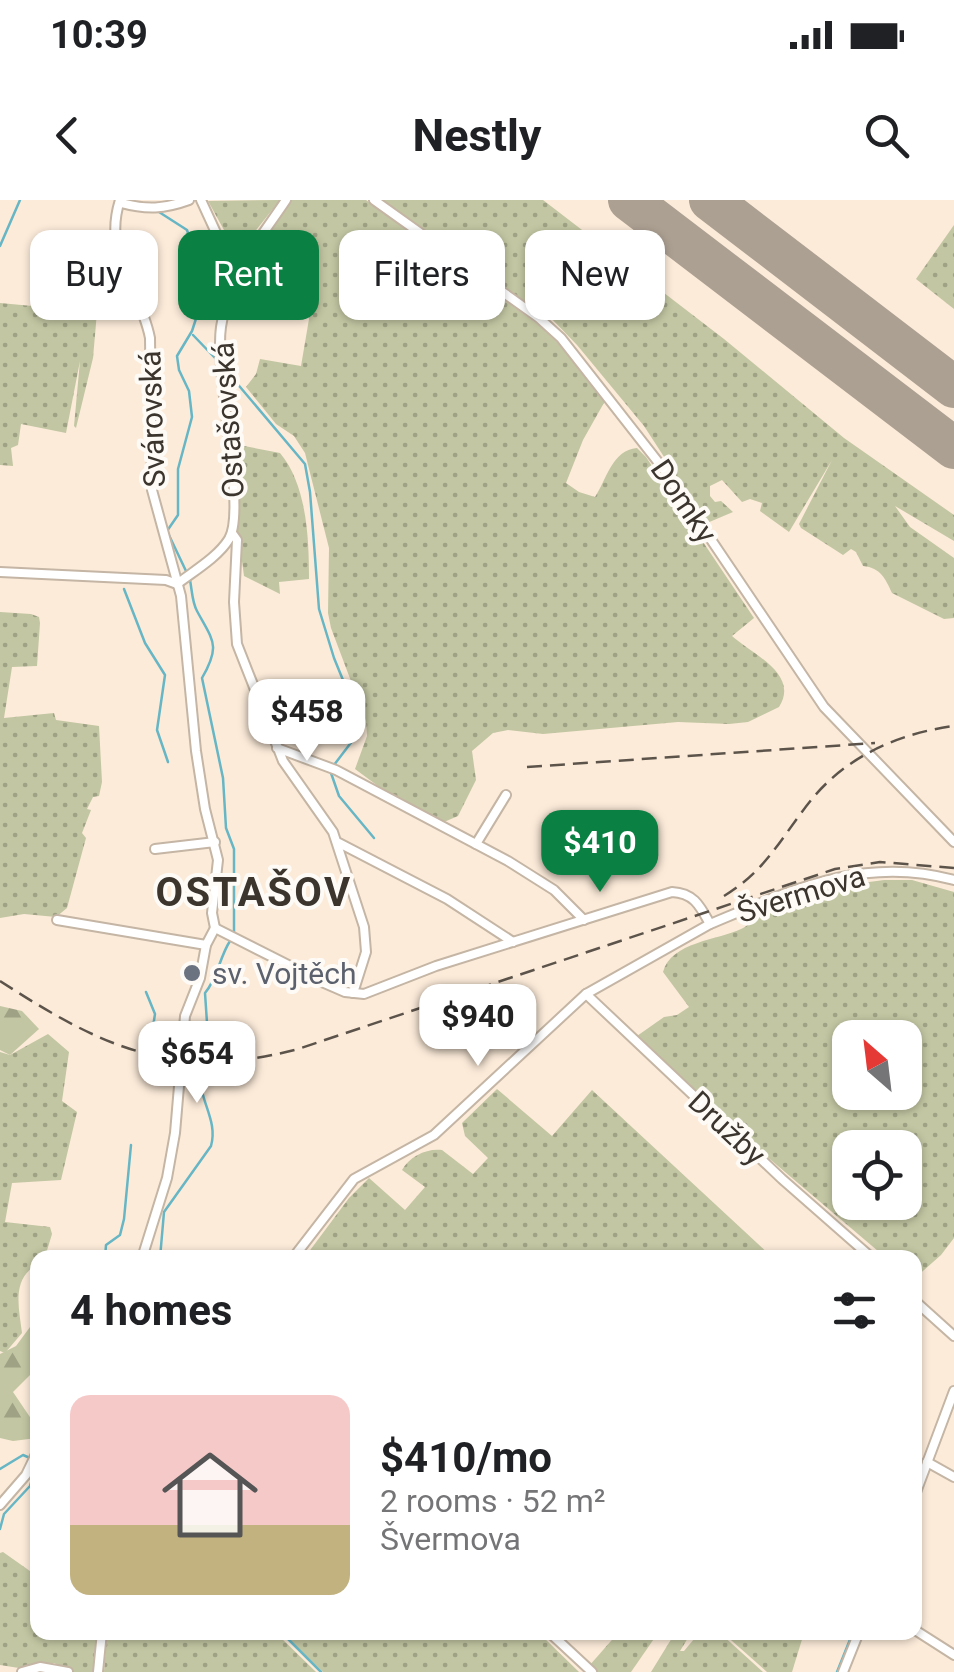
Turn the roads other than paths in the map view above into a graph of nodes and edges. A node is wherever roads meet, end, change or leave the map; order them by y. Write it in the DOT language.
graph roads {
  1 [pos="189,200"];
  2 [pos="201,200"];
  3 [pos="286,200"];
  4 [pos="374,200"];
  5 [pos="121,202"];
  6 [pos="214,230"];
  7 [pos="265,230"];
  8 [pos="222,320"];
  9 [pos="232,533"];
  10 [pos="0,572"];
  11 [pos="177,584"];
  12 [pos="277,748"];
  13 [pos="506,795"];
  14 [pos="215,842"];
  15 [pos="337,842"];
  16 [pos="954,842"];
  17 [pos="476,844"];
  18 [pos="154,849"];
  19 [pos="954,880"];
  20 [pos="58,920"];
  21 [pos="584,920"];
  22 [pos="710,924"];
  23 [pos="215,928"];
  24 [pos="512,942"];
  25 [pos="206,945"];
  26 [pos="353,993"];
  27 [pos="586,994"];
  28 [pos="144,1250"];
  29 [pos="299,1250"];
  30 [pos="863,1250"];
  31 [pos="922,1307"];
  32 [pos="954,1336"];
  33 [pos="954,1391"];
  34 [pos="926,1462"];
  35 [pos="30,1467"];
  36 [pos="922,1474"];
  37 [pos="954,1477"];
  38 [pos="0,1505"];
  39 [pos="922,1634"];
  40 [pos="101,1640"];
  41 [pos="558,1640"];
  42 [pos="856,1640"];
  43 [pos="954,1655"];
  44 [pos="22,1672"];
  45 [pos="68,1672"];
  46 [pos="98,1672"];
  47 [pos="592,1672"];
  48 [pos="843,1672"];
  1 -- 5 [label="street"];
  2 -- 6 [label="street"];
  3 -- 7 [label="street, Ostašovská"];
  4 -- 16 [label="street, Domky"];
  5 -- 11 [label="street, Svárovská"];
  8 -- 9 [label="street, Ostašovská"];
  9 -- 11 [label="street, Ostašovská"];
  9 -- 12 [label="street"];
  10 -- 11 [label="street"];
  11 -- 14 [label="street"];
  12 -- 15 [label="street"];
  12 -- 17 [label="street"];
  13 -- 17 [label="street"];
  14 -- 18 [label="street"];
  14 -- 23 [label="street"];
  15 -- 24 [label="street"];
  15 -- 26 [label="street"];
  17 -- 21 [label="street"];
  19 -- 22 [label="street, Švermova"];
  20 -- 25 [label="street"];
  21 -- 22 [label="street, Švermova"];
  21 -- 24 [label="street, Švermova"];
  22 -- 27 [label="street"];
  23 -- 25 [label="street"];
  23 -- 26 [label="street"];
  24 -- 26 [label="street, Švermova"];
  25 -- 28 [label="street"];
  27 -- 29 [label="street"];
  27 -- 30 [label="street, Družby"];
  31 -- 32 [label="street"];
  33 -- 34 [label="street"];
  34 -- 36 [label="street"];
  34 -- 37 [label="street"];
  35 -- 38 [label="street"];
  39 -- 43 [label="street"];
  40 -- 46 [label="street"];
  41 -- 47 [label="street"];
  42 -- 48 [label="street"];
  44 -- 45 [label="street"];
}
